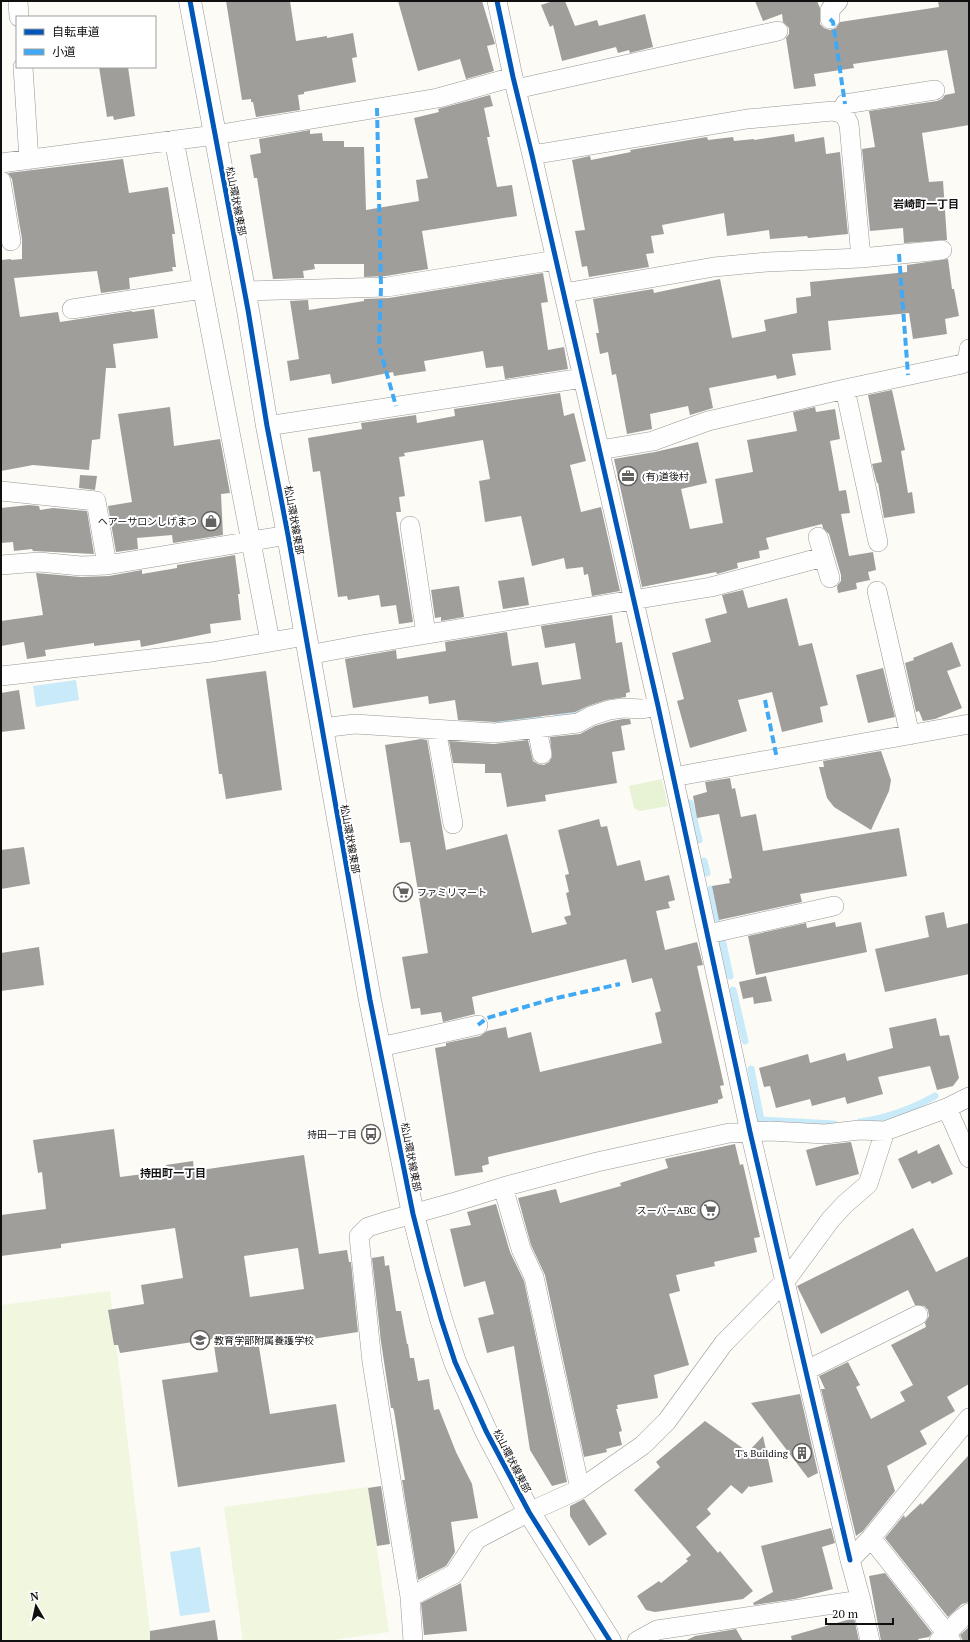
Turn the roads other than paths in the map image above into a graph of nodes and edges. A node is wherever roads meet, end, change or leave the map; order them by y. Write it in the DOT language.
graph roads {
  1 [pos="18,1"];
  2 [pos="190,1"];
  3 [pos="497,1"];
  4 [pos="838,1"];
  5 [pos="19,16"];
  6 [pos="830,19"];
  7 [pos="778,31"];
  8 [pos="22,68"];
  9 [pos="514,83"];
  10 [pos="935,90"];
  11 [pos="844,114"];
  12 [pos="215,135"];
  13 [pos="174,140"];
  14 [pos="532,155"];
  15 [pos="29,160"];
  16 [pos="1,164"];
  17 [pos="1,181"];
  18 [pos="11,241"];
  19 [pos="942,250"];
  20 [pos="861,258"];
  21 [pos="556,260"];
  22 [pos="202,289"];
  23 [pos="244,291"];
  24 [pos="564,293"];
  25 [pos="72,309"];
  26 [pos="969,349"];
  27 [pos="583,378"];
  28 [pos="845,389"];
  29 [pos="267,426"];
  30 [pos="600,450"];
  31 [pos="1,491"];
  32 [pos="410,526"];
  33 [pos="288,535"];
  34 [pos="818,537"];
  35 [pos="250,542"];
  36 [pos="878,542"];
  37 [pos="823,558"];
  38 [pos="1,565"];
  39 [pos="107,565"];
  40 [pos="830,578"];
  41 [pos="877,591"];
  42 [pos="634,600"];
  43 [pos="426,634"];
  44 [pos="270,641"];
  45 [pos="306,645"];
  46 [pos="1,676"];
  47 [pos="658,706"];
  48 [pos="969,724"];
  49 [pos="321,728"];
  50 [pos="537,728"];
  51 [pos="436,729"];
  52 [pos="910,735"];
  53 [pos="542,754"];
  54 [pos="673,777"];
  55 [pos="453,824"];
  56 [pos="834,906"];
  57 [pos="708,934"];
  58 [pos="478,1025"];
  59 [pos="380,1047"];
  60 [pos="969,1097"];
  61 [pos="947,1108"];
  62 [pos="885,1130"];
  63 [pos="750,1132"];
  64 [pos="969,1158"];
  65 [pos="503,1187"];
  66 [pos="413,1214"];
  67 [pos="786,1280"];
  68 [pos="918,1315"];
  69 [pos="807,1370"];
  70 [pos="969,1418"];
  71 [pos="580,1489"];
  72 [pos="529,1512"];
  73 [pos="871,1538"];
  74 [pos="850,1560"];
  75 [pos="410,1597"];
  76 [pos="861,1600"];
  77 [pos="969,1613"];
  78 [pos="946,1638"];
  79 [pos="413,1641"];
  80 [pos="610,1641"];
  81 [pos="636,1641"];
  82 [pos="870,1641"];
  1 -- 5 [label="street"];
  2 -- 12 [label="street, 松山環状線東部"];
  3 -- 9 [label="street"];
  4 -- 6 [label="street"];
  7 -- 9 [label="street"];
  8 -- 15 [label="street"];
  9 -- 12 [label="street"];
  9 -- 14 [label="street"];
  10 -- 11 [label="street"];
  11 -- 14 [label="street"];
  11 -- 20 [label="street"];
  12 -- 13 [label="street"];
  12 -- 23 [label="street, 松山環状線東部"];
  13 -- 15 [label="street"];
  13 -- 22 [label="street"];
  14 -- 21 [label="street"];
  15 -- 16 [label="street"];
  17 -- 18 [label="street"];
  19 -- 20 [label="street"];
  20 -- 24 [label="street"];
  21 -- 23 [label="street"];
  21 -- 24 [label="street"];
  22 -- 25 [label="street"];
  22 -- 35 [label="street"];
  23 -- 29 [label="street, 松山環状線東部"];
  24 -- 27 [label="street"];
  26 -- 28 [label="street"];
  27 -- 29 [label="street"];
  27 -- 30 [label="street"];
  28 -- 30 [label="street"];
  28 -- 36 [label="street"];
  29 -- 33 [label="street, 松山環状線東部"];
  30 -- 42 [label="street"];
  31 -- 39 [label="street"];
  32 -- 43 [label="street"];
  33 -- 35 [label="street"];
  33 -- 45 [label="street, 松山環状線東部"];
  34 -- 37 [label="street"];
  35 -- 39 [label="street"];
  35 -- 44 [label="street"];
  37 -- 40 [label="street"];
  37 -- 42 [label="street"];
  38 -- 39 [label="street"];
  41 -- 52 [label="street"];
  42 -- 43 [label="street"];
  42 -- 47 [label="street"];
  43 -- 45 [label="street"];
  44 -- 45 [label="street"];
  44 -- 46 [label="street"];
  45 -- 49 [label="street, 松山環状線東部"];
  47 -- 50 [label="street"];
  47 -- 54 [label="street"];
  48 -- 52 [label="street"];
  49 -- 51 [label="street"];
  49 -- 59 [label="street, 松山環状線東部"];
  50 -- 51 [label="street"];
  50 -- 53 [label="street"];
  51 -- 55 [label="street"];
  52 -- 54 [label="street"];
  54 -- 57 [label="street"];
  56 -- 57 [label="street"];
  57 -- 63 [label="street"];
  58 -- 59 [label="street"];
  59 -- 66 [label="street, 松山環状線東部"];
  60 -- 61 [label="street"];
  61 -- 62 [label="street"];
  61 -- 64 [label="street"];
  62 -- 63 [label="street"];
  62 -- 67 [label="street"];
  63 -- 65 [label="street"];
  63 -- 67 [label="street"];
  65 -- 66 [label="street"];
  65 -- 71 [label="street"];
  66 -- 72 [label="street, 松山環状線東部"];
  66 -- 75 [label="street"];
  67 -- 69 [label="street"];
  67 -- 71 [label="street"];
  68 -- 69 [label="street"];
  69 -- 74 [label="street"];
  70 -- 73 [label="street"];
  71 -- 72 [label="street"];
  72 -- 75 [label="street"];
  72 -- 80 [label="street, 松山環状線東部"];
  73 -- 74 [label="street"];
  73 -- 78 [label="street"];
  74 -- 76 [label="street"];
  75 -- 79 [label="street"];
  76 -- 81 [label="street"];
  76 -- 82 [label="street"];
  77 -- 78 [label="street"];
}
